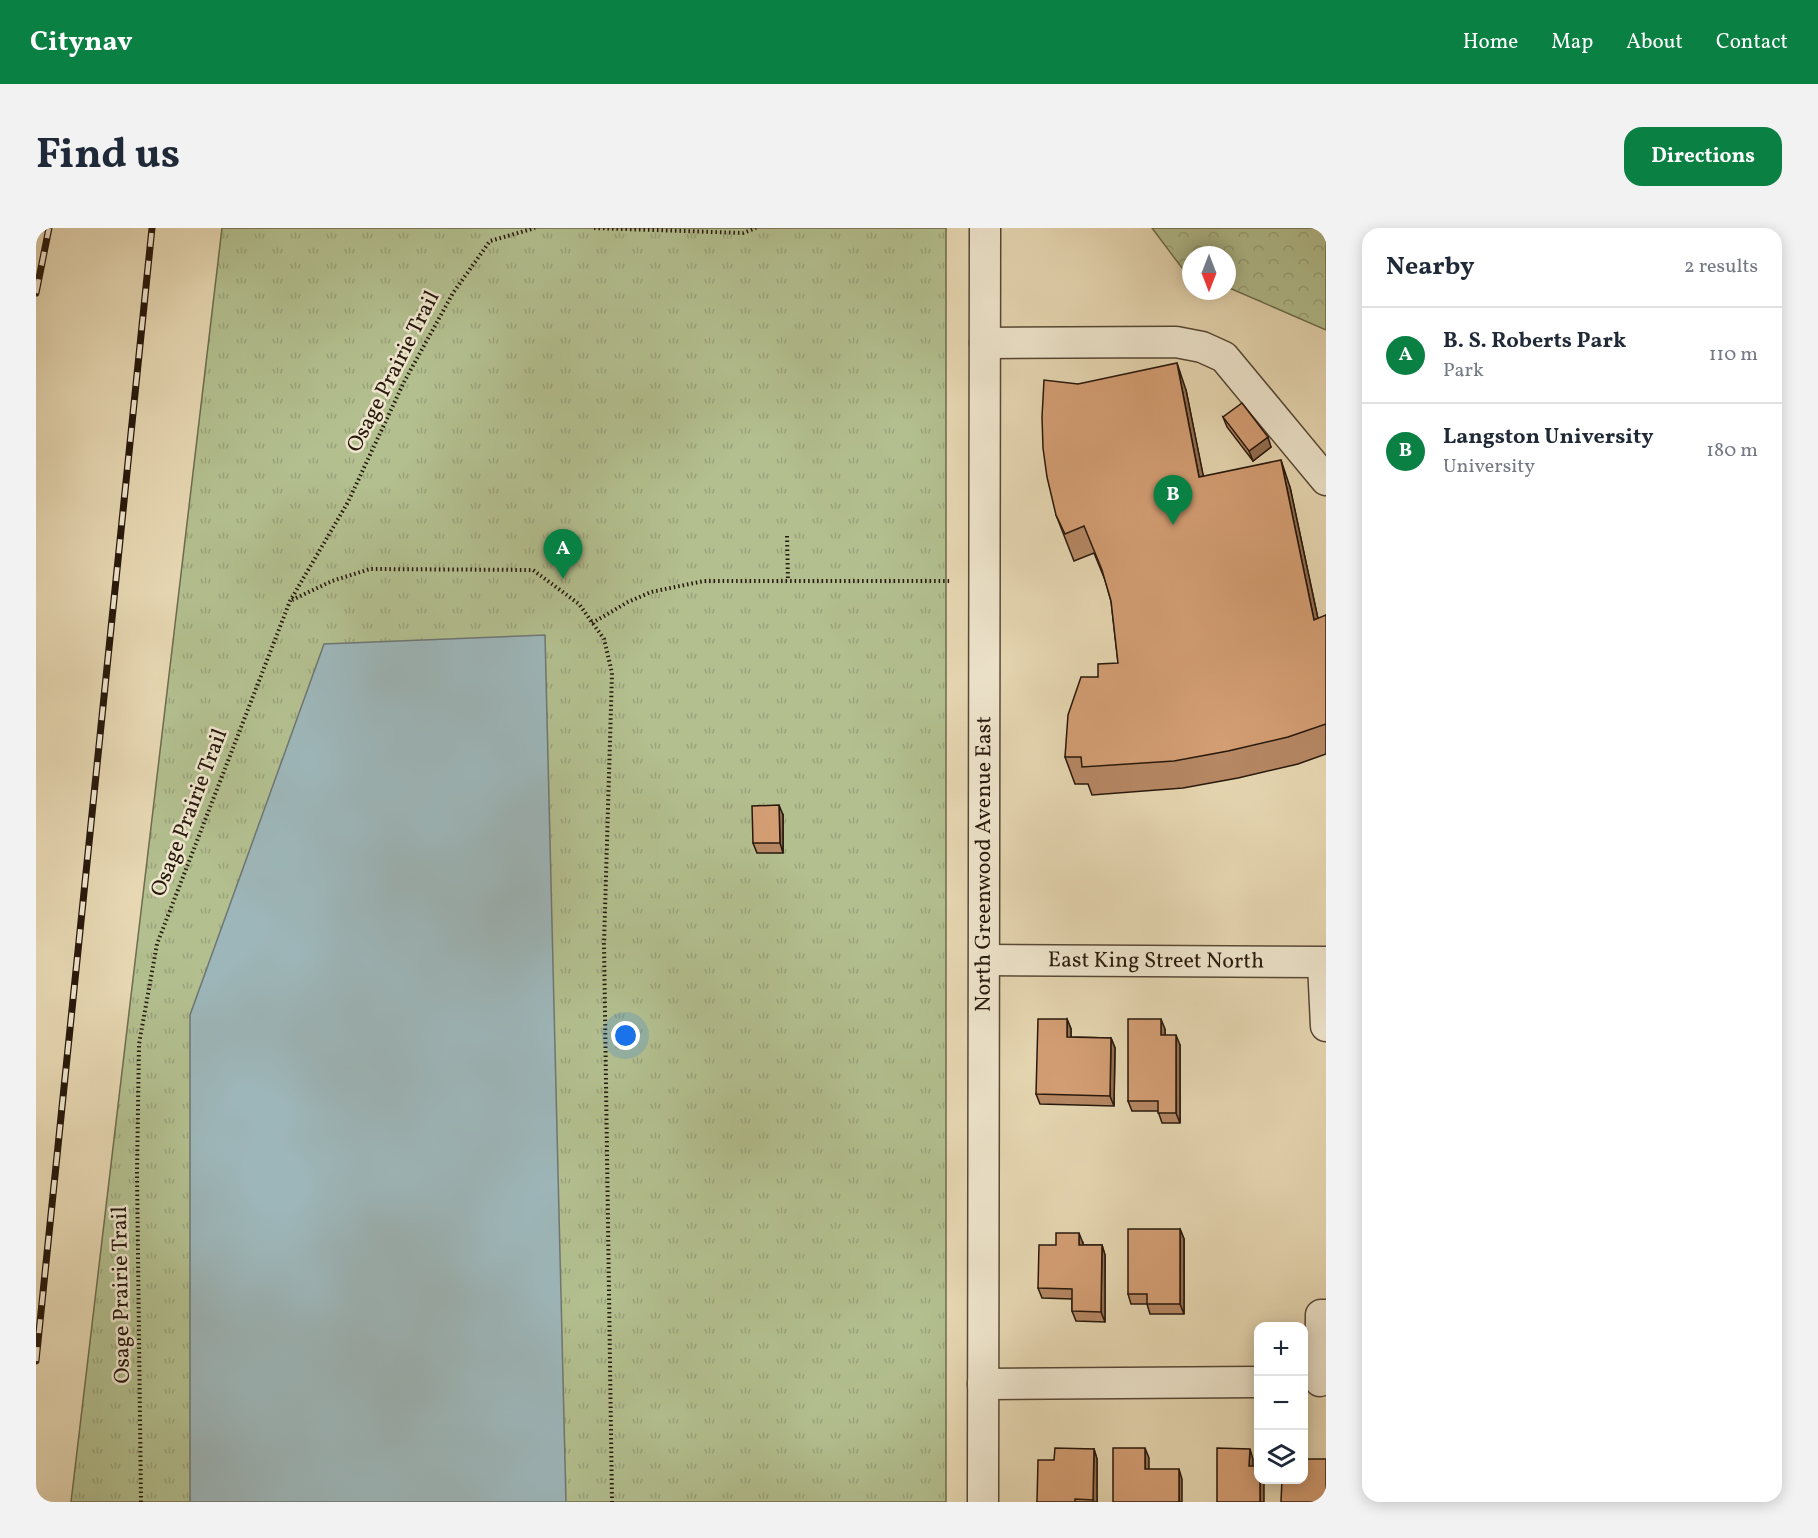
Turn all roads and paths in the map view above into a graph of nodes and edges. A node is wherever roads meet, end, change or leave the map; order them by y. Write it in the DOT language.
graph roads {
  1 [pos="535,228"];
  2 [pos="594,228"];
  3 [pos="756,228"];
  4 [pos="985,228"];
  5 [pos="985,343"];
  6 [pos="1326,480"];
  7 [pos="787,536"];
  8 [pos="788,581"];
  9 [pos="952,581"];
  10 [pos="290,601"];
  11 [pos="592,623"];
  12 [pos="984,960"];
  13 [pos="1325,962"];
  14 [pos="1326,1026"];
  15 [pos="1326,1315"];
  16 [pos="1317,1381"];
  17 [pos="1254,1382"];
  18 [pos="983,1384"];
  19 [pos="141,1502"];
  20 [pos="612,1502"];
  21 [pos="983,1502"];
  1 -- 10 [label="path, Osage Prairie Trail"];
  2 -- 3 [label="path"];
  4 -- 5 [label="street, North Greenwood Avenue East"];
  5 -- 6 [label="street"];
  5 -- 12 [label="street, North Greenwood Avenue East"];
  7 -- 8 [label="path"];
  8 -- 9 [label="path"];
  8 -- 11 [label="path"];
  10 -- 11 [label="path"];
  10 -- 19 [label="path, Osage Prairie Trail"];
  11 -- 20 [label="path"];
  12 -- 13 [label="street, East King Street North"];
  12 -- 18 [label="street, North Greenwood Avenue East"];
  13 -- 14 [label="street"];
  15 -- 16 [label="street"];
  17 -- 18 [label="street"];
  18 -- 21 [label="street, North Greenwood Avenue East"];
}
